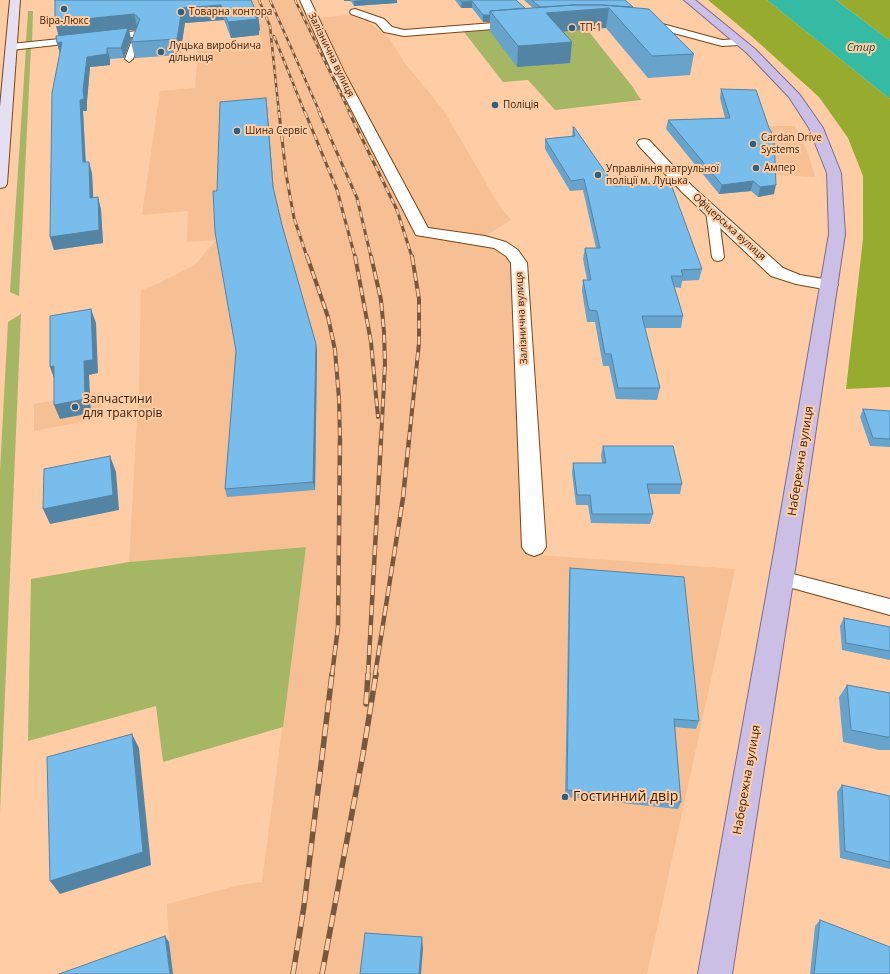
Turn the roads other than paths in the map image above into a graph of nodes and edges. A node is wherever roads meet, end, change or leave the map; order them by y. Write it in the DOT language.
graph roads {
  1 [pos="15,0"];
  2 [pos="304,0"];
  3 [pos="689,0"];
  4 [pos="355,12"];
  5 [pos="533,23"];
  6 [pos="633,23"];
  7 [pos="739,42"];
  8 [pos="11,47"];
  9 [pos="128,59"];
  10 [pos="644,143"];
  11 [pos="0,184"];
  12 [pos="712,211"];
  13 [pos="718,257"];
  14 [pos="829,285"];
  15 [pos="534,547"];
  16 [pos="781,578"];
  17 [pos="890,607"];
  18 [pos="715,974"];
  1 -- 8 [label="street"];
  2 -- 15 [label="street, Залізнична вулиця"];
  3 -- 7 [label="main road, Набережна вулиця"];
  4 -- 5 [label="street"];
  6 -- 7 [label="street"];
  7 -- 14 [label="main road, Набережна вулиця"];
  8 -- 9 [label="lane"];
  8 -- 11 [label="street"];
  10 -- 12 [label="street, Офіцерська вулиця"];
  12 -- 13 [label="lane"];
  12 -- 14 [label="street, Офіцерська вулиця"];
  14 -- 16 [label="main road, Набережна вулиця"];
  16 -- 17 [label="lane"];
  16 -- 18 [label="main road, Набережна вулиця"];
}
